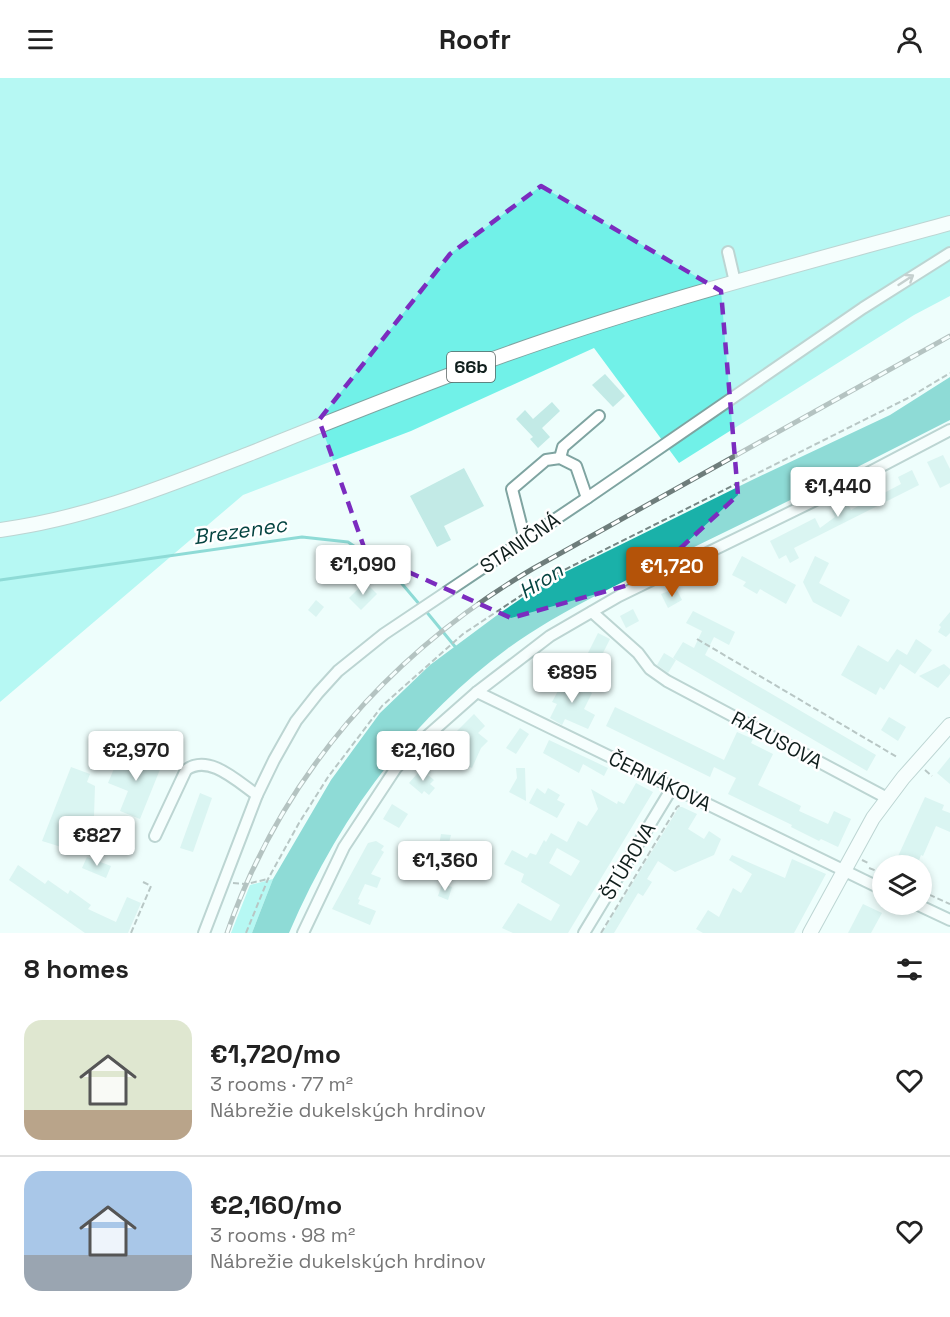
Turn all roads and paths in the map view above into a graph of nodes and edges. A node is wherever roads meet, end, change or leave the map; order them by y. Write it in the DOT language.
graph roads {
  1 [pos="950,223"];
  2 [pos="728,252"];
  3 [pos="950,253"];
  4 [pos="735,282"];
  5 [pos="950,373"];
  6 [pos="598,416"];
  7 [pos="950,430"];
  8 [pos="560,458"];
  9 [pos="587,498"];
  10 [pos="0,530"];
  11 [pos="525,540"];
  12 [pos="592,612"];
  13 [pos="697,639"];
  14 [pos="477,692"];
  15 [pos="950,725"];
  16 [pos="897,757"];
  17 [pos="672,788"];
  18 [pos="258,795"];
  19 [pos="887,798"];
  20 [pos="681,805"];
  21 [pos="155,836"];
  22 [pos="866,861"];
  23 [pos="872,867"];
  24 [pos="844,870"];
  25 [pos="268,879"];
  26 [pos="143,882"];
  27 [pos="224,882"];
  28 [pos="872,884"];
  29 [pos="932,896"];
  30 [pos="950,904"];
  31 [pos="932,912"];
  32 [pos="950,920"];
  33 [pos="130,933"];
  34 [pos="204,933"];
  35 [pos="246,933"];
  36 [pos="303,933"];
  37 [pos="584,933"];
  38 [pos="600,933"];
  39 [pos="810,933"];
  1 -- 4 [label="main road, 66b"];
  2 -- 4 [label="street"];
  9 -- 3 [label="street, STANIČNÁ, one-way"];
  4 -- 10 [label="main road, 66b"];
  5 -- 25 [label="path"];
  6 -- 8 [label="street"];
  7 -- 12 [label="street"];
  8 -- 9 [label="street"];
  8 -- 11 [label="street"];
  9 -- 11 [label="street, STANIČNÁ"];
  11 -- 18 [label="street, STANIČNÁ"];
  12 -- 14 [label="street"];
  12 -- 19 [label="street, RÁZUSOVA"];
  13 -- 16 [label="path"];
  14 -- 17 [label="street, ČERNÁKOVA"];
  14 -- 36 [label="street"];
  15 -- 19 [label="main road"];
  17 -- 24 [label="street, ČERNÁKOVA"];
  17 -- 37 [label="street, ŠTÚROVA"];
  18 -- 21 [label="street"];
  18 -- 27 [label="street, STANIČNÁ"];
  19 -- 24 [label="main road"];
  20 -- 38 [label="path"];
  22 -- 23 [label="path"];
  24 -- 28 [label="street, ČERNÁKOVA"];
  24 -- 39 [label="main road"];
  25 -- 27 [label="path"];
  25 -- 35 [label="path"];
  26 -- 33 [label="path"];
  27 -- 34 [label="street, STANIČNÁ"];
  29 -- 30 [label="path"];
  31 -- 32 [label="street"];
}
